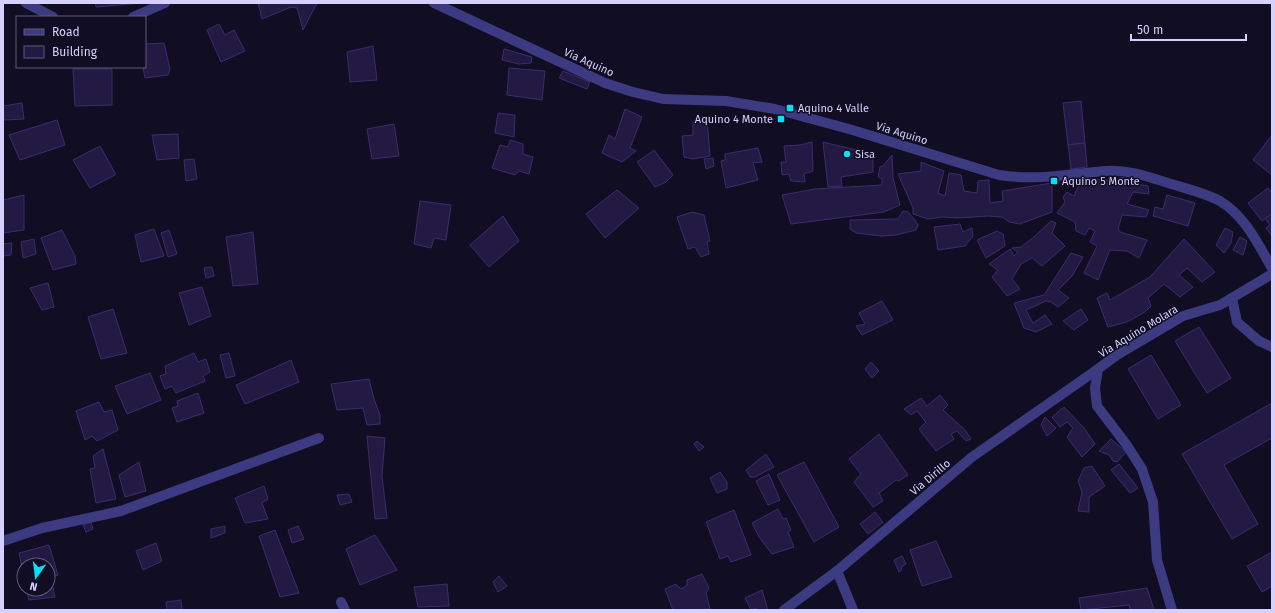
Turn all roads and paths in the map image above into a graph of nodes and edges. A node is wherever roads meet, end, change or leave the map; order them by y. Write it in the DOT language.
graph roads {
  1 [pos="26,3"];
  2 [pos="164,3"];
  3 [pos="434,3"];
  4 [pos="51,16"];
  5 [pos="135,16"];
  6 [pos="1272,268"];
  7 [pos="1272,274"];
  8 [pos="1232,298"];
  9 [pos="1272,347"];
  10 [pos="1098,369"];
  11 [pos="319,438"];
  12 [pos="3,541"];
  13 [pos="837,571"];
  14 [pos="784,610"];
  15 [pos="853,610"];
  16 [pos="1172,610"];
  1 -- 4 [label="street"];
  2 -- 5 [label="street"];
  3 -- 6 [label="street, Via Aquino"];
  7 -- 8 [label="street, Via Aquino Molara"];
  8 -- 9 [label="street"];
  8 -- 10 [label="street, Via Aquino Molara"];
  10 -- 13 [label="street, Via Dirillo"];
  10 -- 16 [label="street, Via Aquino Molara"];
  11 -- 12 [label="street"];
  13 -- 14 [label="street, Via Dirillo"];
  13 -- 15 [label="street"];
}
